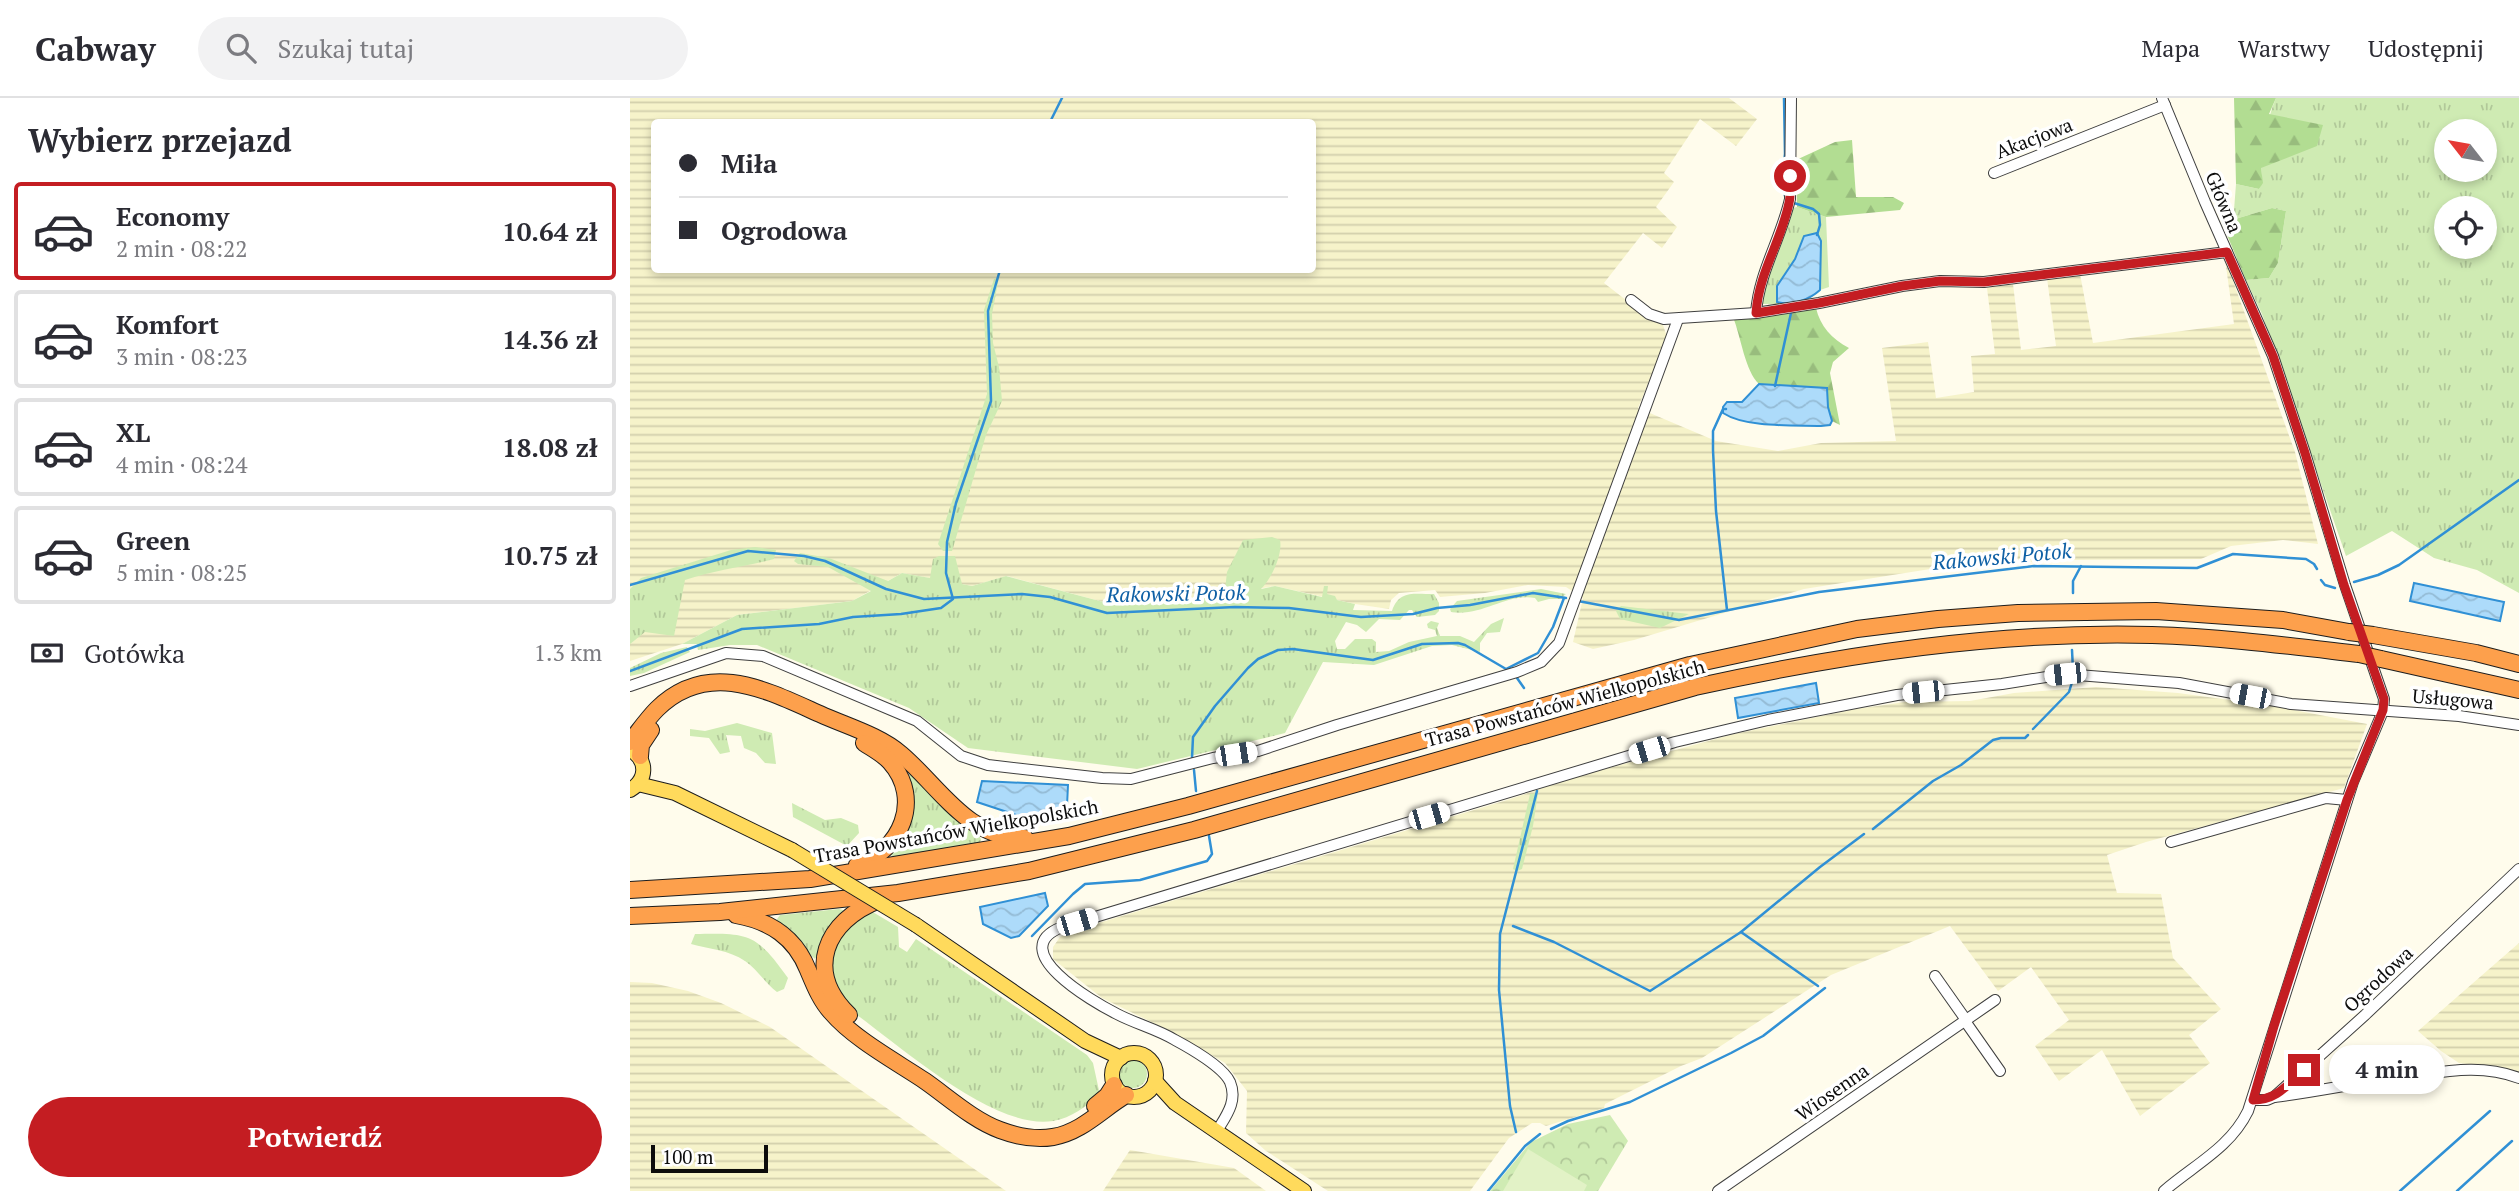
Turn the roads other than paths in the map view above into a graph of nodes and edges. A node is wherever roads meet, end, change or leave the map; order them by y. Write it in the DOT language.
graph roads {
  1 [pos="1791,98"];
  2 [pos="2164,102"];
  3 [pos="1994,173"];
  4 [pos="2227,252"];
  5 [pos="1631,300"];
  6 [pos="1756,313"];
  7 [pos="1678,319"];
  8 [pos="2519,664"];
  9 [pos="630,686"];
  10 [pos="2519,690"];
  11 [pos="2383,710"];
  12 [pos="2519,725"];
  13 [pos="630,742"];
  14 [pos="638,758"];
  15 [pos="634,787"];
  16 [pos="675,793"];
  17 [pos="2347,800"];
  18 [pos="1069,836"];
  19 [pos="2171,842"];
  20 [pos="2519,869"];
  21 [pos="810,879"];
  22 [pos="630,890"];
  23 [pos="898,893"];
  24 [pos="720,912"];
  25 [pos="630,916"];
  26 [pos="1935,976"];
  27 [pos="1995,1000"];
  28 [pos="1966,1020"];
  29 [pos="2000,1071"];
  30 [pos="1118,1077"];
  31 [pos="2519,1078"];
  32 [pos="1151,1087"];
  33 [pos="2274,1097"];
  34 [pos="2253,1100"];
  35 [pos="1217,1131"];
  36 [pos="1304,1191"];
  37 [pos="1718,1191"];
  38 [pos="2164,1191"];
  1 -- 6 [label="street"];
  2 -- 3 [label="street, Akacjowa"];
  2 -- 4 [label="street, Główna"];
  4 -- 6 [label="street"];
  4 -- 11 [label="street, Główna"];
  5 -- 7 [label="street"];
  6 -- 7 [label="street"];
  7 -- 9 [label="street"];
  8 -- 18 [label="highway, Trasa Powstańców Wielkopolskich, bridge"];
  10 -- 23 [label="highway, Trasa Powstańców Wielkopolskich, bridge"];
  11 -- 12 [label="street, Usługowa"];
  11 -- 17 [label="street"];
  11 -- 35 [label="street, Usługowa"];
  13 -- 18 [label="highway"];
  14 -- 15 [label="main road"];
  14 -- 16 [label="main road"];
  14 -- 21 [label="highway"];
  15 -- 16 [label="main road"];
  16 -- 30 [label="main road, bridge"];
  17 -- 19 [label="street"];
  17 -- 34 [label="street"];
  18 -- 21 [label="highway, Trasa Powstańców Wielkopolskich"];
  20 -- 33 [label="street, Ogrodowa"];
  21 -- 22 [label="highway, Trasa Powstańców Wielkopolskich"];
  23 -- 24 [label="highway, Trasa Powstańców Wielkopolskich"];
  23 -- 30 [label="highway"];
  24 -- 25 [label="highway, Trasa Powstańców Wielkopolskich"];
  24 -- 30 [label="highway"];
  26 -- 28 [label="street"];
  27 -- 28 [label="street, Wiosenna"];
  28 -- 29 [label="street"];
  28 -- 37 [label="street, Wiosenna"];
  30 -- 32 [label="main road"];
  30 -- 32 [label="main road"];
  31 -- 33 [label="street"];
  32 -- 35 [label="main road"];
  33 -- 34 [label="street"];
  34 -- 38 [label="street"];
  35 -- 36 [label="main road"];
}
